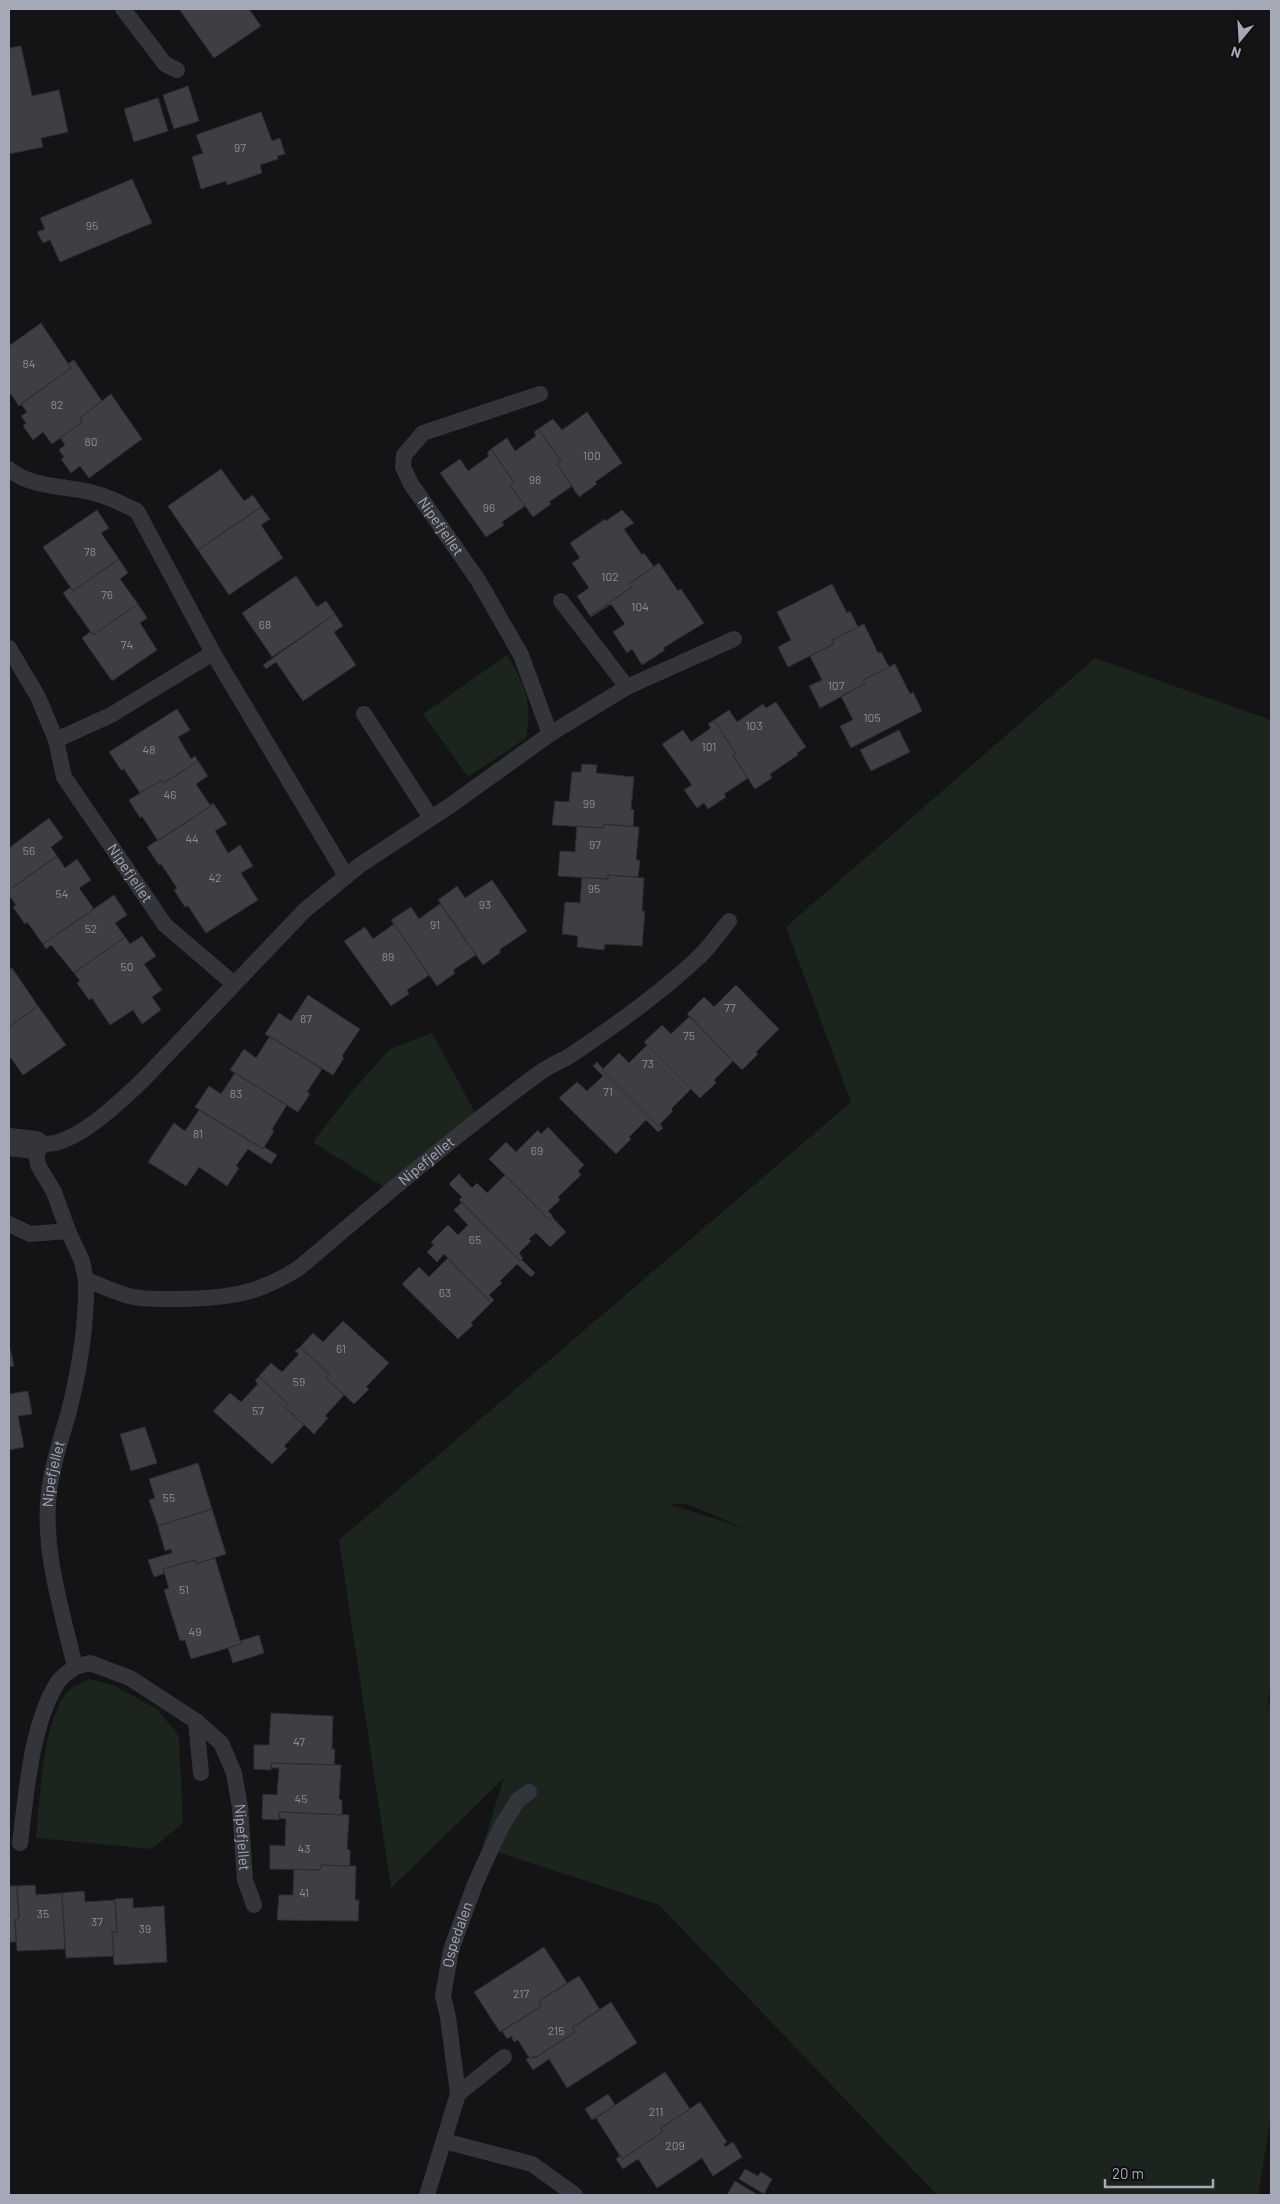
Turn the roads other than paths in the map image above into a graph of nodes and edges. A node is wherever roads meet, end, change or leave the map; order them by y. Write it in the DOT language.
graph roads {
  1 [pos="123,9"];
  2 [pos="177,70"];
  3 [pos="540,394"];
  4 [pos="9,468"];
  5 [pos="561,601"];
  6 [pos="734,639"];
  7 [pos="9,648"];
  8 [pos="213,653"];
  9 [pos="628,687"];
  10 [pos="364,714"];
  11 [pos="550,734"];
  12 [pos="56,740"];
  13 [pos="431,818"];
  14 [pos="346,876"];
  15 [pos="730,921"];
  16 [pos="234,984"];
  17 [pos="22,1144"];
  18 [pos="9,1224"];
  19 [pos="68,1231"];
  20 [pos="86,1280"];
  21 [pos="75,1667"];
  22 [pos="196,1721"];
  23 [pos="202,1773"];
  24 [pos="529,1792"];
  25 [pos="20,1843"];
  26 [pos="254,1905"];
  27 [pos="504,2057"];
  28 [pos="458,2094"];
  29 [pos="444,2141"];
  30 [pos="427,2195"];
  31 [pos="575,2195"];
  1 -- 2 [label="lane"];
  3 -- 11 [label="lane, Nipefjellet"];
  4 -- 8 [label="lane"];
  5 -- 9 [label="lane"];
  6 -- 9 [label="lane, Nipefjellet"];
  7 -- 12 [label="lane, Nipefjellet"];
  8 -- 12 [label="lane"];
  8 -- 14 [label="lane"];
  9 -- 11 [label="lane, Nipefjellet"];
  10 -- 13 [label="lane"];
  11 -- 13 [label="lane, Nipefjellet"];
  12 -- 16 [label="lane, Nipefjellet"];
  13 -- 14 [label="lane, Nipefjellet"];
  14 -- 16 [label="lane, Nipefjellet"];
  15 -- 20 [label="lane, Nipefjellet"];
  16 -- 17 [label="lane, Nipefjellet"];
  17 -- 19 [label="lane, Nipefjellet"];
  18 -- 19 [label="lane"];
  19 -- 20 [label="lane, Nipefjellet"];
  20 -- 21 [label="lane, Nipefjellet"];
  21 -- 22 [label="lane, Nipefjellet"];
  21 -- 25 [label="lane"];
  22 -- 23 [label="lane"];
  22 -- 26 [label="lane, Nipefjellet"];
  24 -- 28 [label="lane, Ospedalen"];
  27 -- 28 [label="lane"];
  28 -- 29 [label="lane, Ospedalen"];
  29 -- 30 [label="lane, Ospedalen"];
  29 -- 31 [label="lane"];
}
